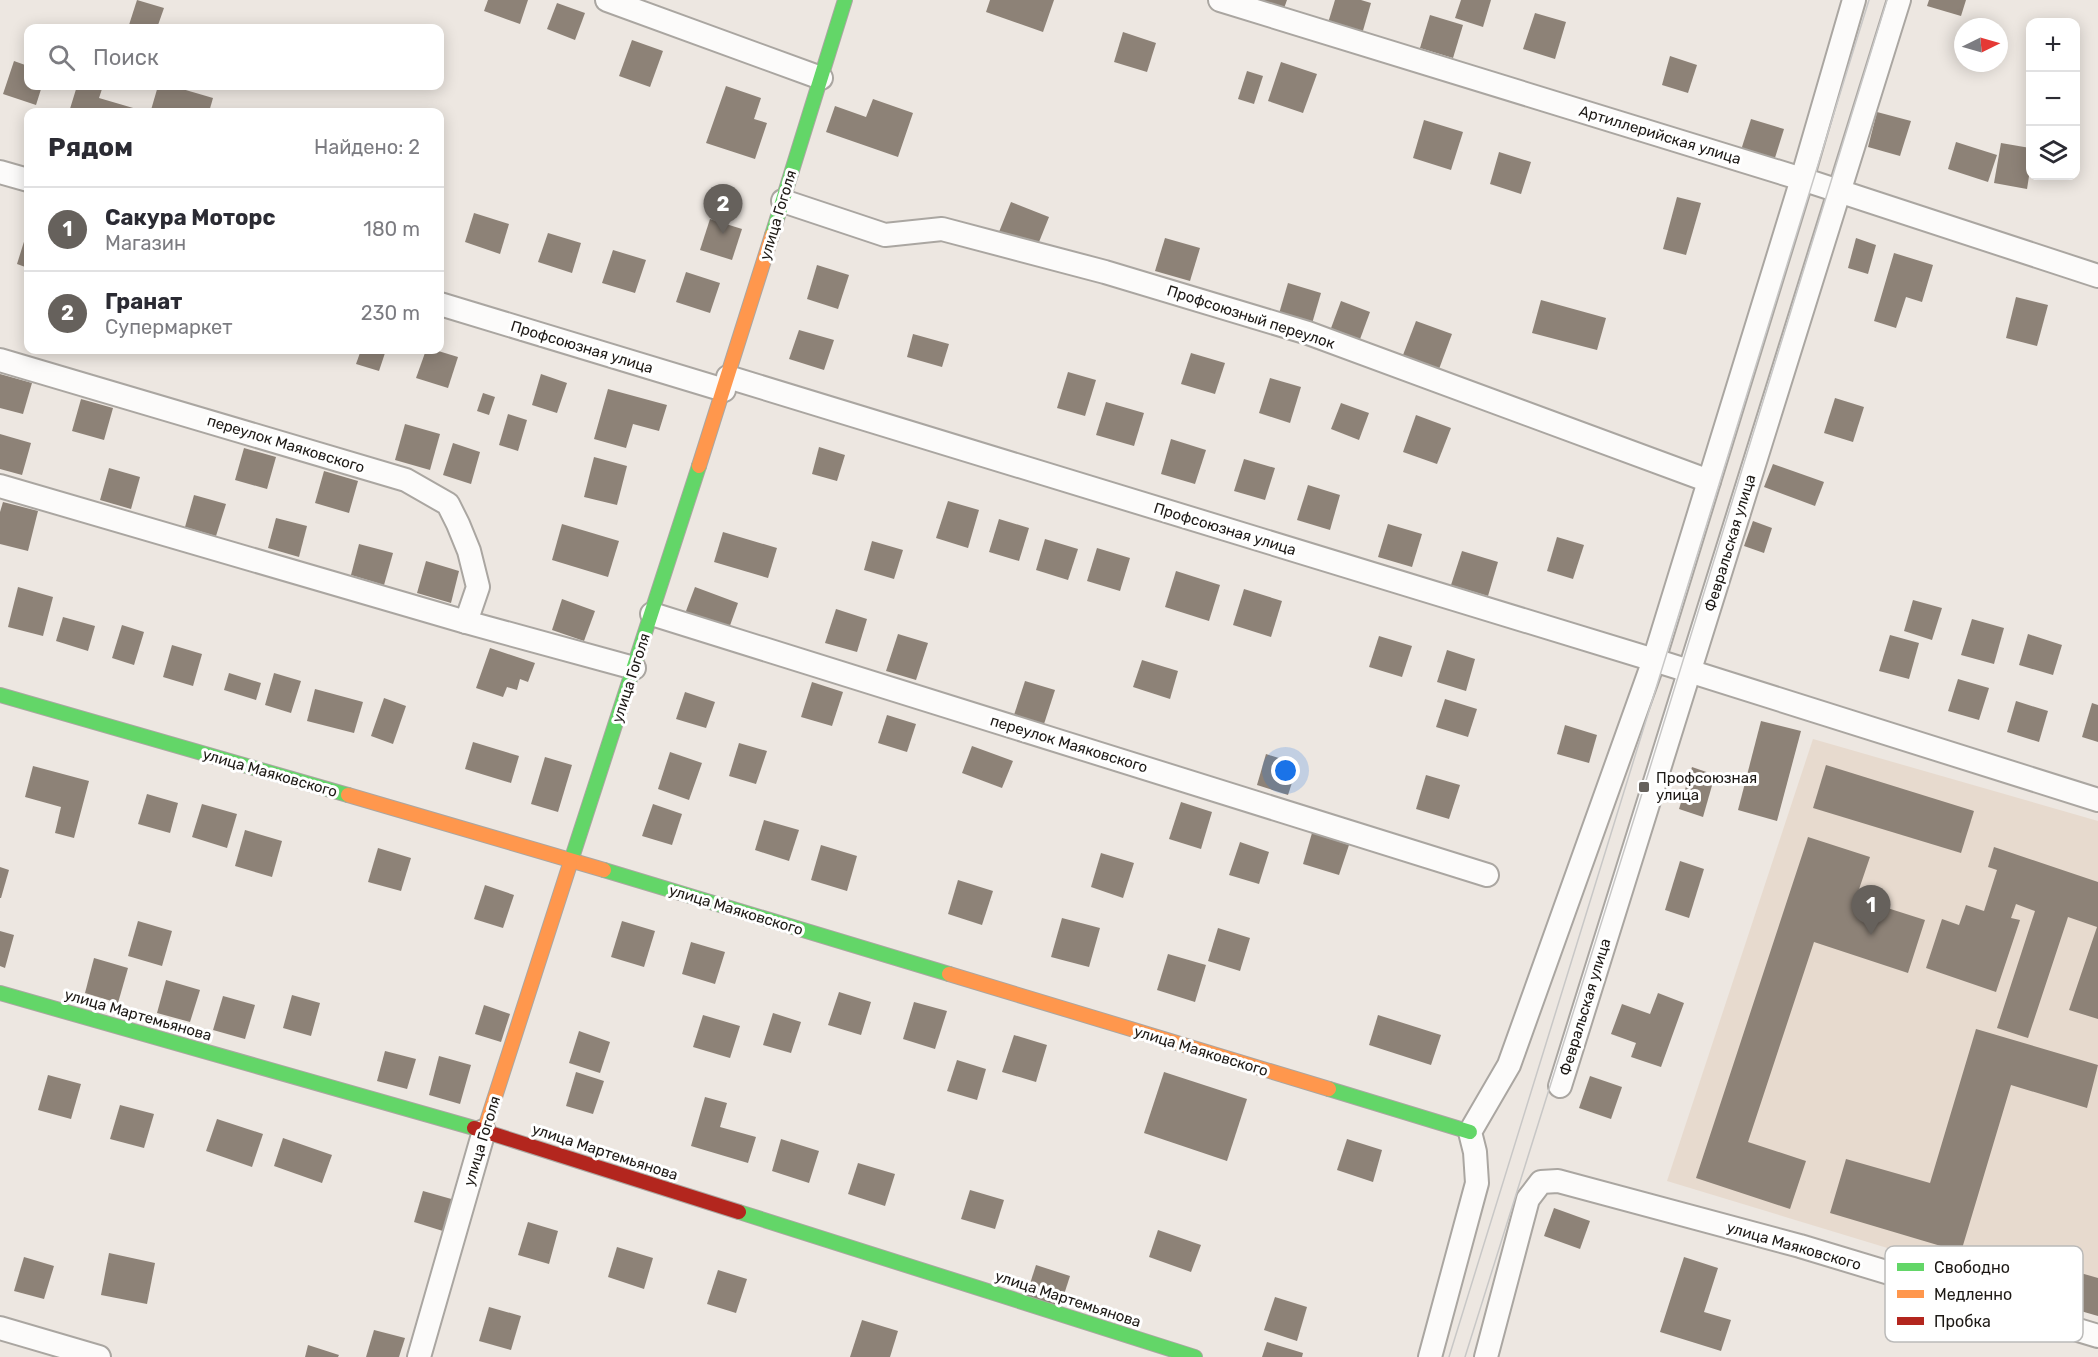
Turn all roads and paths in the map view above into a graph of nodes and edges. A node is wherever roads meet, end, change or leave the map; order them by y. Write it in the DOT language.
graph roads {
  1 [pos="607,0"];
  2 [pos="844,0"];
  3 [pos="1220,0"];
  4 [pos="1854,0"];
  5 [pos="1899,0"];
  6 [pos="820,78"];
  7 [pos="0,172"];
  8 [pos="24,179"];
  9 [pos="1802,179"];
  10 [pos="1839,191"];
  11 [pos="783,201"];
  12 [pos="2098,276"];
  13 [pos="444,305"];
  14 [pos="0,360"];
  15 [pos="726,383"];
  16 [pos="1709,481"];
  17 [pos="0,486"];
  18 [pos="652,614"];
  19 [pos="466,622"];
  20 [pos="1654,660"];
  21 [pos="634,668"];
  22 [pos="1690,671"];
  23 [pos="0,695"];
  24 [pos="2098,800"];
  25 [pos="572,860"];
  26 [pos="1487,875"];
  27 [pos="0,993"];
  28 [pos="1560,1086"];
  29 [pos="484,1131"];
  30 [pos="1470,1132"];
  31 [pos="1885,1272"];
  32 [pos="0,1328"];
  33 [pos="2083,1331"];
  34 [pos="2098,1336"];
  35 [pos="99,1357"];
  36 [pos="418,1357"];
  37 [pos="1195,1357"];
  38 [pos="1430,1357"];
  39 [pos="1486,1357"];
  1 -- 6 [label="street"];
  2 -- 6 [label="street, улица Гоголя"];
  3 -- 9 [label="street, Артиллерийская улица"];
  4 -- 9 [label="street"];
  5 -- 10 [label="street, Февральская улица"];
  6 -- 11 [label="street, улица Гоголя"];
  7 -- 8 [label="street"];
  9 -- 10 [label="street, Артиллерийская улица"];
  9 -- 16 [label="street"];
  10 -- 12 [label="street, Артиллерийская улица"];
  10 -- 22 [label="street, Февральская улица"];
  11 -- 15 [label="street, улица Гоголя"];
  11 -- 16 [label="street, Профсоюзный переулок"];
  13 -- 15 [label="street, Профсоюзная улица"];
  14 -- 19 [label="street, переулок Маяковского"];
  15 -- 18 [label="street, улица Гоголя"];
  15 -- 20 [label="street, Профсоюзная улица"];
  16 -- 20 [label="street"];
  17 -- 19 [label="street"];
  18 -- 21 [label="street, улица Гоголя"];
  18 -- 26 [label="street, переулок Маяковского"];
  19 -- 21 [label="street"];
  20 -- 22 [label="street, Профсоюзная улица"];
  20 -- 30 [label="street"];
  21 -- 25 [label="street, улица Гоголя"];
  22 -- 24 [label="street, Профсоюзная улица"];
  22 -- 28 [label="street, Февральская улица"];
  23 -- 25 [label="street, улица Маяковского"];
  25 -- 29 [label="street, улица Гоголя"];
  25 -- 30 [label="street, улица Маяковского"];
  27 -- 29 [label="street, улица Мартемьянова"];
  29 -- 36 [label="street, улица Гоголя"];
  29 -- 37 [label="street, улица Мартемьянова"];
  30 -- 38 [label="street"];
  31 -- 39 [label="street, улица Маяковского"];
  32 -- 35 [label="street"];
  33 -- 34 [label="street, улица Маяковского"];
}
